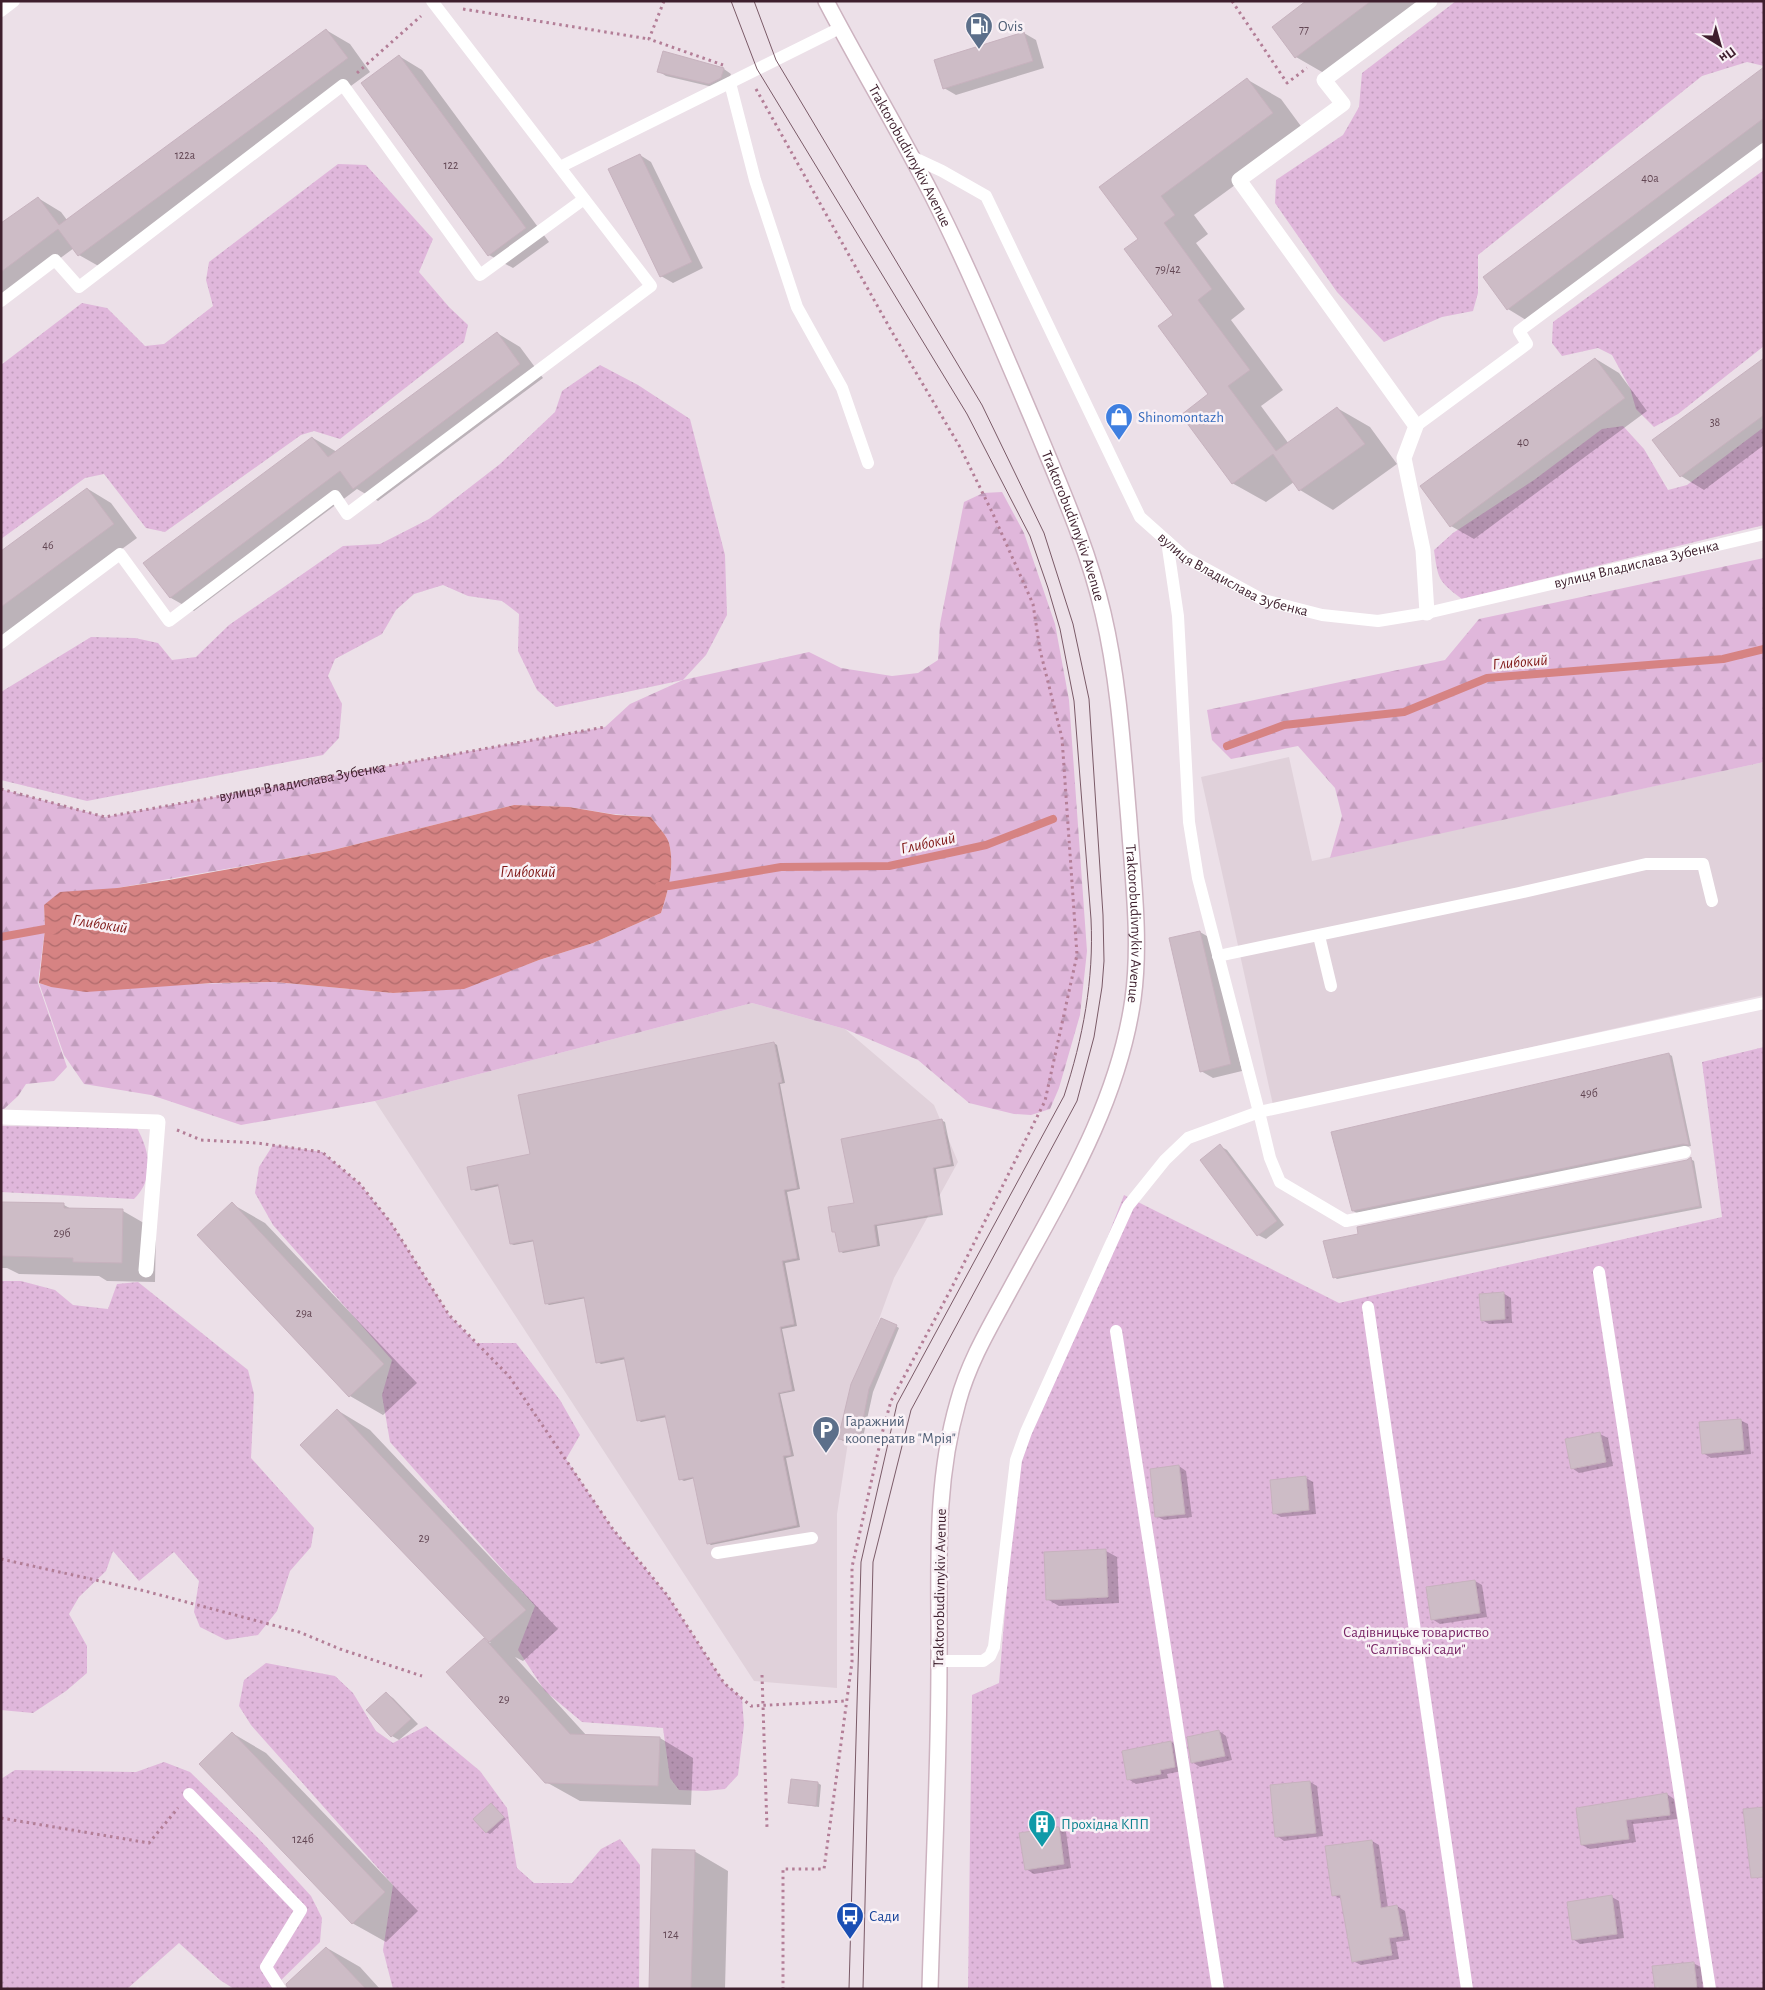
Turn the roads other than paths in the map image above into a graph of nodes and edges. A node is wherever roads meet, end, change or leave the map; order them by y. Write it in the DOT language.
graph roads {
  1 [pos="14,1"];
  2 [pos="826,1"];
  3 [pos="1430,1"];
  4 [pos="433,3"];
  5 [pos="1,11"];
  6 [pos="840,28"];
  7 [pos="730,83"];
  8 [pos="1764,150"];
  9 [pos="912,157"];
  10 [pos="560,167"];
  11 [pos="584,200"];
  12 [pos="1,301"];
  13 [pos="1416,426"];
  14 [pos="868,463"];
  15 [pos="1764,534"];
  16 [pos="1168,542"];
  17 [pos="1427,613"];
  18 [pos="1,643"];
  19 [pos="1712,901"];
  20 [pos="1319,936"];
  21 [pos="1218,956"];
  22 [pos="1331,986"];
  23 [pos="1764,1003"];
  24 [pos="1259,1112"];
  25 [pos="1,1116"];
  26 [pos="1685,1152"];
  27 [pos="146,1270"];
  28 [pos="1599,1272"];
  29 [pos="1368,1307"];
  30 [pos="1116,1331"];
  31 [pos="812,1538"];
  32 [pos="717,1553"];
  33 [pos="939,1661"];
  34 [pos="189,1794"];
  35 [pos="280,1989"];
  36 [pos="930,1989"];
  37 [pos="1218,1989"];
  38 [pos="1467,1989"];
  39 [pos="1710,1989"];
  1 -- 5 [label="lane"];
  2 -- 6 [label="main road, Traktorobudivnykiv Avenue"];
  3 -- 13 [label="main road"];
  4 -- 10 [label="lane"];
  6 -- 7 [label="lane"];
  6 -- 9 [label="main road, Traktorobudivnykiv Avenue"];
  7 -- 10 [label="lane"];
  7 -- 14 [label="lane"];
  8 -- 13 [label="lane"];
  9 -- 16 [label="lane, вулиця Владислава Зубенка"];
  9 -- 33 [label="main road, Traktorobudivnykiv Avenue"];
  10 -- 11 [label="lane"];
  11 -- 12 [label="lane"];
  11 -- 18 [label="lane"];
  13 -- 17 [label="main road"];
  15 -- 17 [label="lane, вулиця Владислава Зубенка"];
  16 -- 17 [label="lane, вулиця Владислава Зубенка"];
  16 -- 21 [label="lane"];
  19 -- 20 [label="lane"];
  20 -- 21 [label="lane"];
  20 -- 22 [label="lane"];
  21 -- 24 [label="lane"];
  23 -- 24 [label="lane"];
  24 -- 26 [label="lane"];
  24 -- 33 [label="lane"];
  25 -- 27 [label="main road"];
  28 -- 39 [label="lane"];
  29 -- 38 [label="lane"];
  30 -- 37 [label="lane"];
  31 -- 32 [label="lane"];
  33 -- 36 [label="main road, Traktorobudivnykiv Avenue"];
  34 -- 35 [label="lane"];
}
